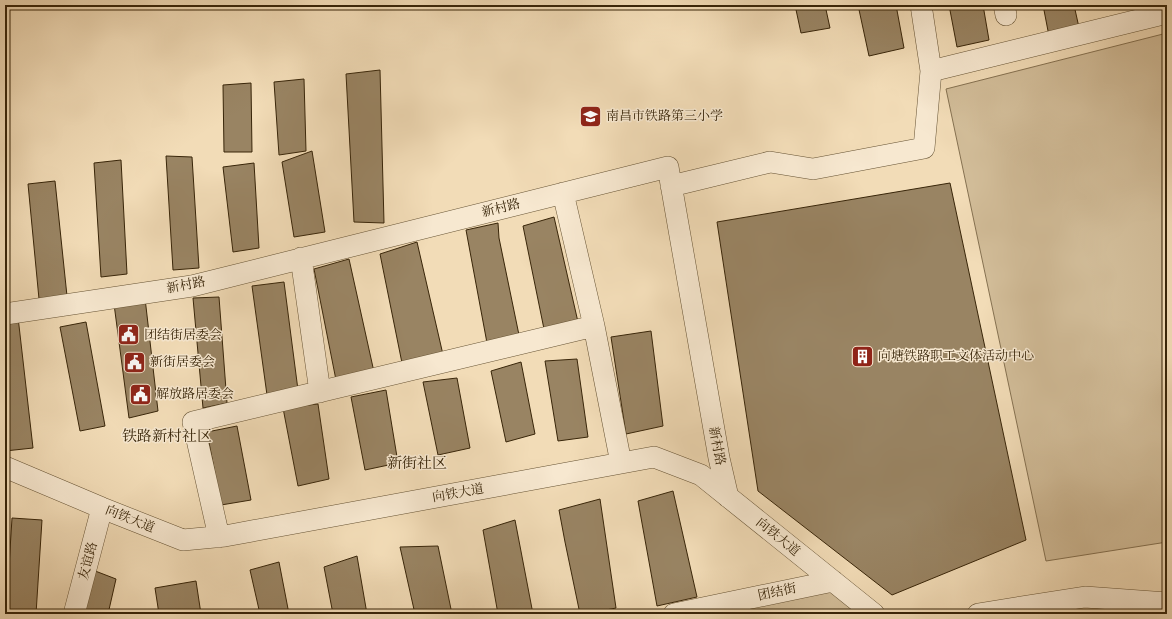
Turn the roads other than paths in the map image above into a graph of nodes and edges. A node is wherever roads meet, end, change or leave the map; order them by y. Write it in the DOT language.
graph roads {
  1 [pos="921,5"];
  2 [pos="1167,13"];
  3 [pos="931,70"];
  4 [pos="671,186"];
  5 [pos="563,193"];
  6 [pos="301,258"];
  7 [pos="5,314"];
  8 [pos="594,326"];
  9 [pos="320,392"];
  10 [pos="621,463"];
  11 [pos="5,467"];
  12 [pos="728,497"];
  13 [pos="102,508"];
  14 [pos="219,537"];
  15 [pos="832,581"];
  16 [pos="1167,603"];
  17 [pos="74,614"];
  18 [pos="674,614"];
  19 [pos="874,614"];
  20 [pos="978,614"];
  1 -- 3 [label="street"];
  2 -- 3 [label="street"];
  3 -- 4 [label="street"];
  4 -- 5 [label="street, 新村路"];
  4 -- 12 [label="street, 新村路"];
  5 -- 6 [label="street, 新村路"];
  5 -- 8 [label="street"];
  6 -- 7 [label="street, 新村路"];
  6 -- 9 [label="street"];
  8 -- 9 [label="street"];
  8 -- 10 [label="street"];
  9 -- 14 [label="street"];
  10 -- 12 [label="street, 向铁大道"];
  10 -- 14 [label="street, 向铁大道"];
  11 -- 13 [label="street, 向铁大道"];
  12 -- 15 [label="street, 向铁大道"];
  13 -- 14 [label="street, 向铁大道"];
  13 -- 17 [label="street, 友谊路"];
  15 -- 18 [label="street, 团结街"];
  15 -- 19 [label="street, 向铁大道"];
  16 -- 20 [label="street"];
}
